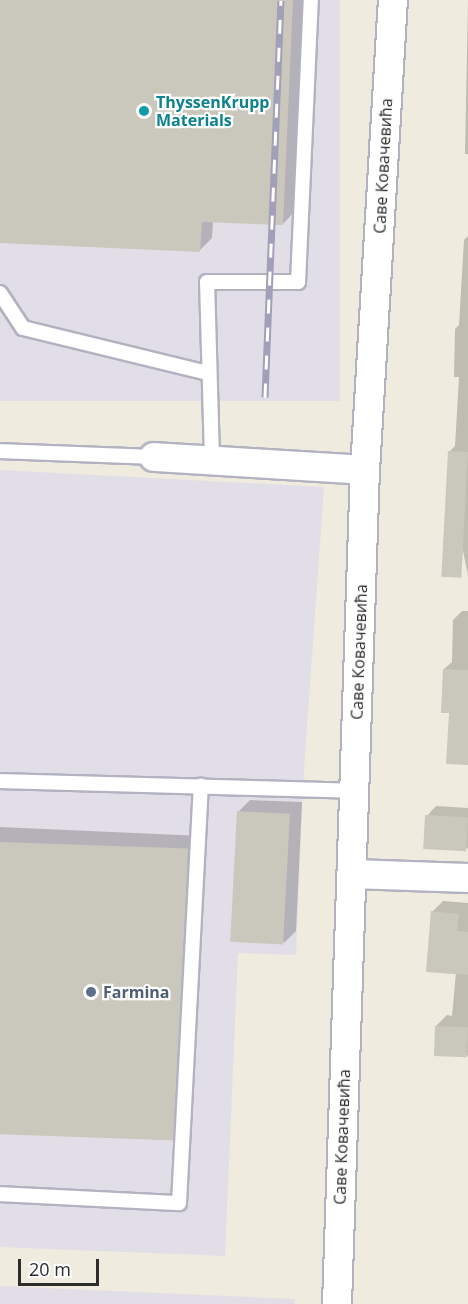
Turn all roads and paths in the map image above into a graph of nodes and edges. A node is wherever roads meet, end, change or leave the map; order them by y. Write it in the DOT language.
graph roads {
  1 [pos="311,0"];
  2 [pos="393,0"];
  3 [pos="0,292"];
  4 [pos="207,373"];
  5 [pos="0,450"];
  6 [pos="154,457"];
  7 [pos="212,459"];
  8 [pos="365,470"];
  9 [pos="0,781"];
  10 [pos="201,786"];
  11 [pos="355,791"];
  12 [pos="352,874"];
  13 [pos="468,878"];
  14 [pos="0,1194"];
  15 [pos="336,1304"];
  1 -- 4 [label="lane"];
  2 -- 8 [label="street, Саве Ковачевића"];
  3 -- 4 [label="lane"];
  4 -- 7 [label="lane"];
  5 -- 6 [label="lane"];
  6 -- 7 [label="street"];
  7 -- 8 [label="street"];
  8 -- 11 [label="street, Саве Ковачевића"];
  9 -- 10 [label="lane"];
  10 -- 11 [label="lane"];
  10 -- 14 [label="lane"];
  11 -- 12 [label="street, Саве Ковачевића"];
  12 -- 13 [label="street"];
  12 -- 15 [label="street, Саве Ковачевића"];
}
